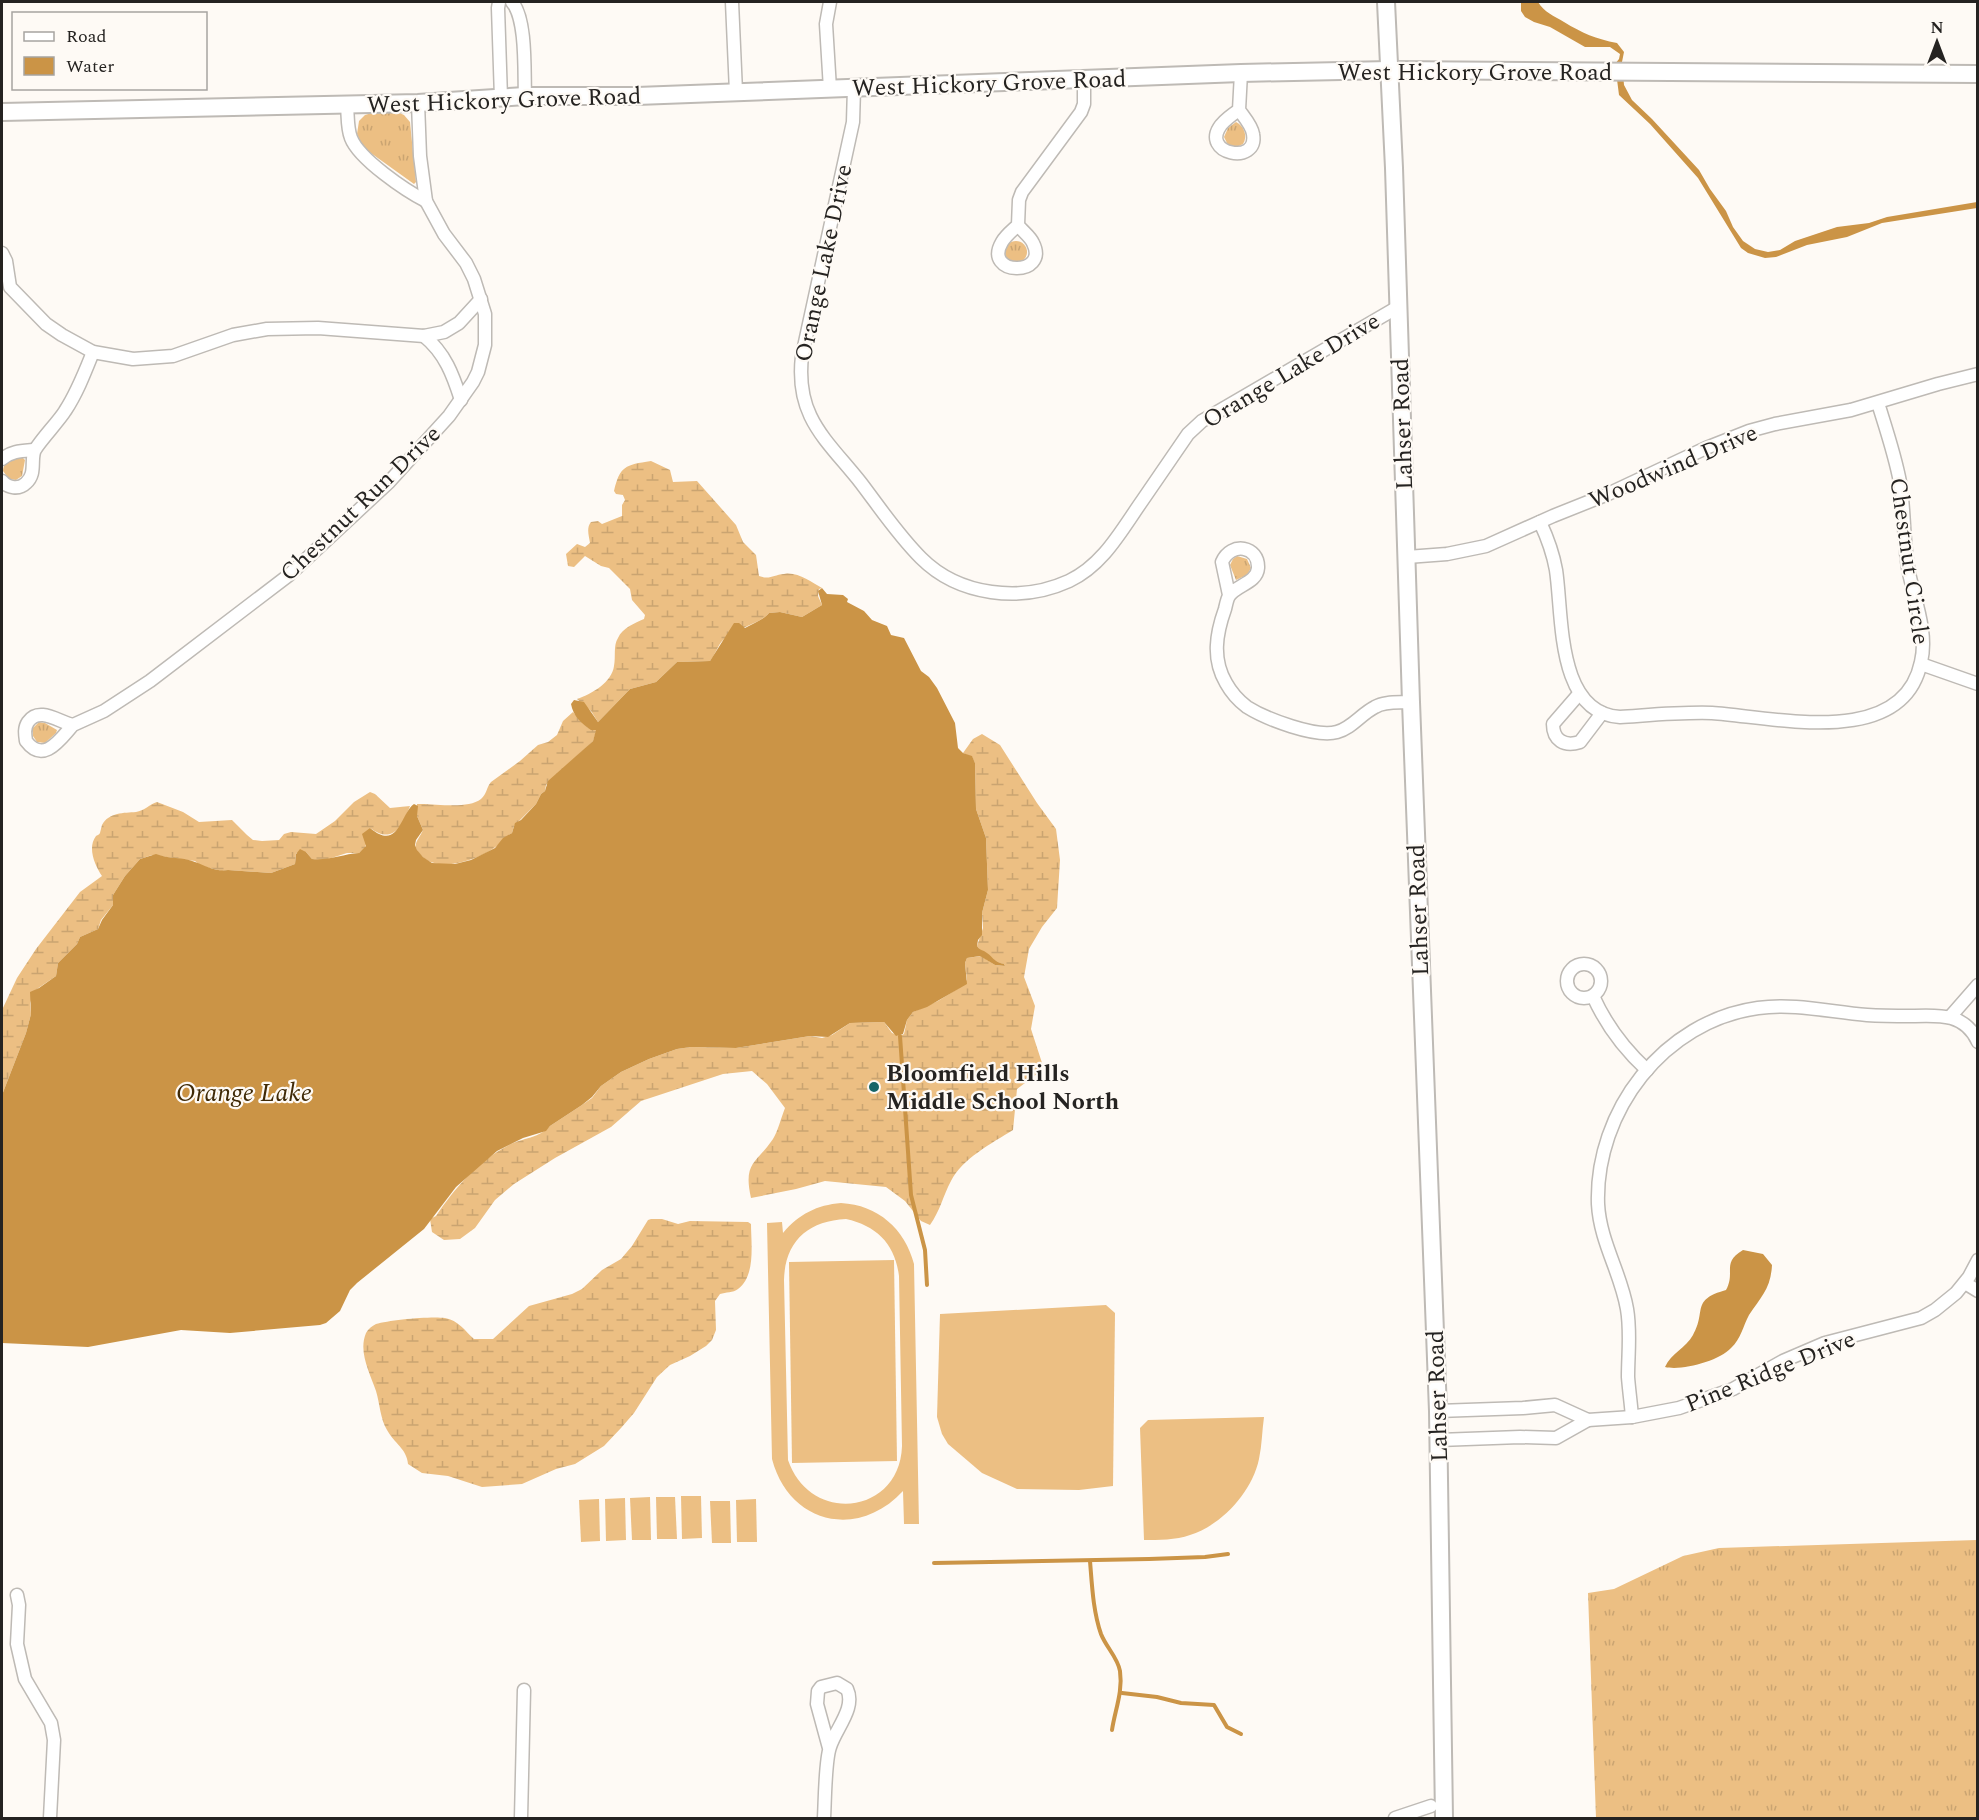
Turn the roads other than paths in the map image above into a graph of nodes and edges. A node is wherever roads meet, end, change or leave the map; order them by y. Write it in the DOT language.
graph roads {
  1 [pos="500,2"];
  2 [pos="512,2"];
  3 [pos="732,2"];
  4 [pos="830,2"];
  5 [pos="1386,2"];
  6 [pos="1389,70"];
  7 [pos="1241,74"];
  8 [pos="1977,74"];
  9 [pos="1084,80"];
  10 [pos="830,88"];
  11 [pos="854,88"];
  12 [pos="735,92"];
  13 [pos="525,96"];
  14 [pos="501,98"];
  15 [pos="418,103"];
  16 [pos="347,105"];
  17 [pos="1239,110"];
  18 [pos="2,112"];
  19 [pos="426,201"];
  20 [pos="1018,225"];
  21 [pos="2,253"];
  22 [pos="6,287"];
  23 [pos="481,299"];
  24 [pos="1398,307"];
  25 [pos="424,336"];
  26 [pos="93,352"];
  27 [pos="1977,374"];
  28 [pos="461,400"];
  29 [pos="1878,403"];
  30 [pos="34,450"];
  31 [pos="2,459"];
  32 [pos="2,481"];
  33 [pos="1540,522"];
  34 [pos="1407,557"];
  35 [pos="1229,595"];
  36 [pos="1921,664"];
  37 [pos="1977,684"];
  38 [pos="1579,694"];
  39 [pos="1411,702"];
  40 [pos="1602,713"];
  41 [pos="73,725"];
  42 [pos="1977,985"];
  43 [pos="1593,996"];
  44 [pos="1950,1017"];
  45 [pos="1977,1040"];
  46 [pos="1647,1070"];
  47 [pos="1977,1260"];
  48 [pos="1965,1283"];
  49 [pos="1977,1291"];
  50 [pos="1438,1411"];
  51 [pos="1632,1417"];
  52 [pos="1588,1420"];
  53 [pos="1439,1440"];
  54 [pos="17,1595"];
  55 [pos="524,1690"];
  56 [pos="829,1748"];
  57 [pos="1431,1806"];
  58 [pos="50,1818"];
  59 [pos="521,1818"];
  60 [pos="824,1818"];
  61 [pos="1395,1818"];
  62 [pos="1444,1818"];
  1 -- 14 [label="street"];
  2 -- 13 [label="street"];
  3 -- 12 [label="street"];
  4 -- 10 [label="street"];
  5 -- 6 [label="street, Lahser Road"];
  6 -- 7 [label="street, West Hickory Grove Road"];
  6 -- 8 [label="street, West Hickory Grove Road"];
  6 -- 24 [label="street, Lahser Road"];
  7 -- 9 [label="street, West Hickory Grove Road"];
  7 -- 17 [label="street"];
  9 -- 11 [label="street, West Hickory Grove Road"];
  9 -- 20 [label="street"];
  10 -- 11 [label="street, West Hickory Grove Road"];
  10 -- 12 [label="street, West Hickory Grove Road"];
  11 -- 24 [label="street, Orange Lake Drive"];
  12 -- 13 [label="street, West Hickory Grove Road"];
  13 -- 14 [label="street, West Hickory Grove Road"];
  14 -- 15 [label="street, West Hickory Grove Road"];
  15 -- 16 [label="street, West Hickory Grove Road"];
  15 -- 19 [label="street, Chestnut Run Drive"];
  16 -- 18 [label="street, West Hickory Grove Road"];
  16 -- 19 [label="street, Chestnut Run Drive"];
  19 -- 23 [label="street, Chestnut Run Drive"];
  21 -- 22 [label="street"];
  22 -- 26 [label="street"];
  23 -- 25 [label="street"];
  23 -- 28 [label="street, Chestnut Run Drive"];
  24 -- 34 [label="street, Lahser Road"];
  25 -- 26 [label="street"];
  25 -- 28 [label="street"];
  26 -- 30 [label="street"];
  27 -- 29 [label="street, Woodwind Drive"];
  28 -- 41 [label="street, Chestnut Run Drive"];
  29 -- 33 [label="street, Woodwind Drive"];
  29 -- 36 [label="street, Chestnut Circle"];
  30 -- 31 [label="street"];
  30 -- 32 [label="street"];
  33 -- 34 [label="street, Woodwind Drive"];
  33 -- 38 [label="street"];
  34 -- 39 [label="street, Lahser Road"];
  35 -- 39 [label="street"];
  36 -- 37 [label="street"];
  36 -- 40 [label="street, Chestnut Circle"];
  38 -- 40 [label="street"];
  38 -- 40 [label="street"];
  39 -- 50 [label="street, Lahser Road"];
  42 -- 44 [label="street"];
  43 -- 46 [label="street"];
  44 -- 45 [label="street"];
  44 -- 46 [label="street"];
  46 -- 51 [label="street"];
  47 -- 48 [label="street, Pine Ridge Drive"];
  48 -- 49 [label="street"];
  48 -- 51 [label="street, Pine Ridge Drive"];
  50 -- 52 [label="street, Pine Ridge Drive"];
  50 -- 53 [label="street, Lahser Road"];
  51 -- 52 [label="street, Pine Ridge Drive"];
  52 -- 53 [label="street, Pine Ridge Drive"];
  53 -- 62 [label="street, Lahser Road"];
  54 -- 58 [label="street"];
  55 -- 59 [label="street"];
  56 -- 56 [label="street"];
  56 -- 60 [label="street"];
  57 -- 61 [label="street"];
}
